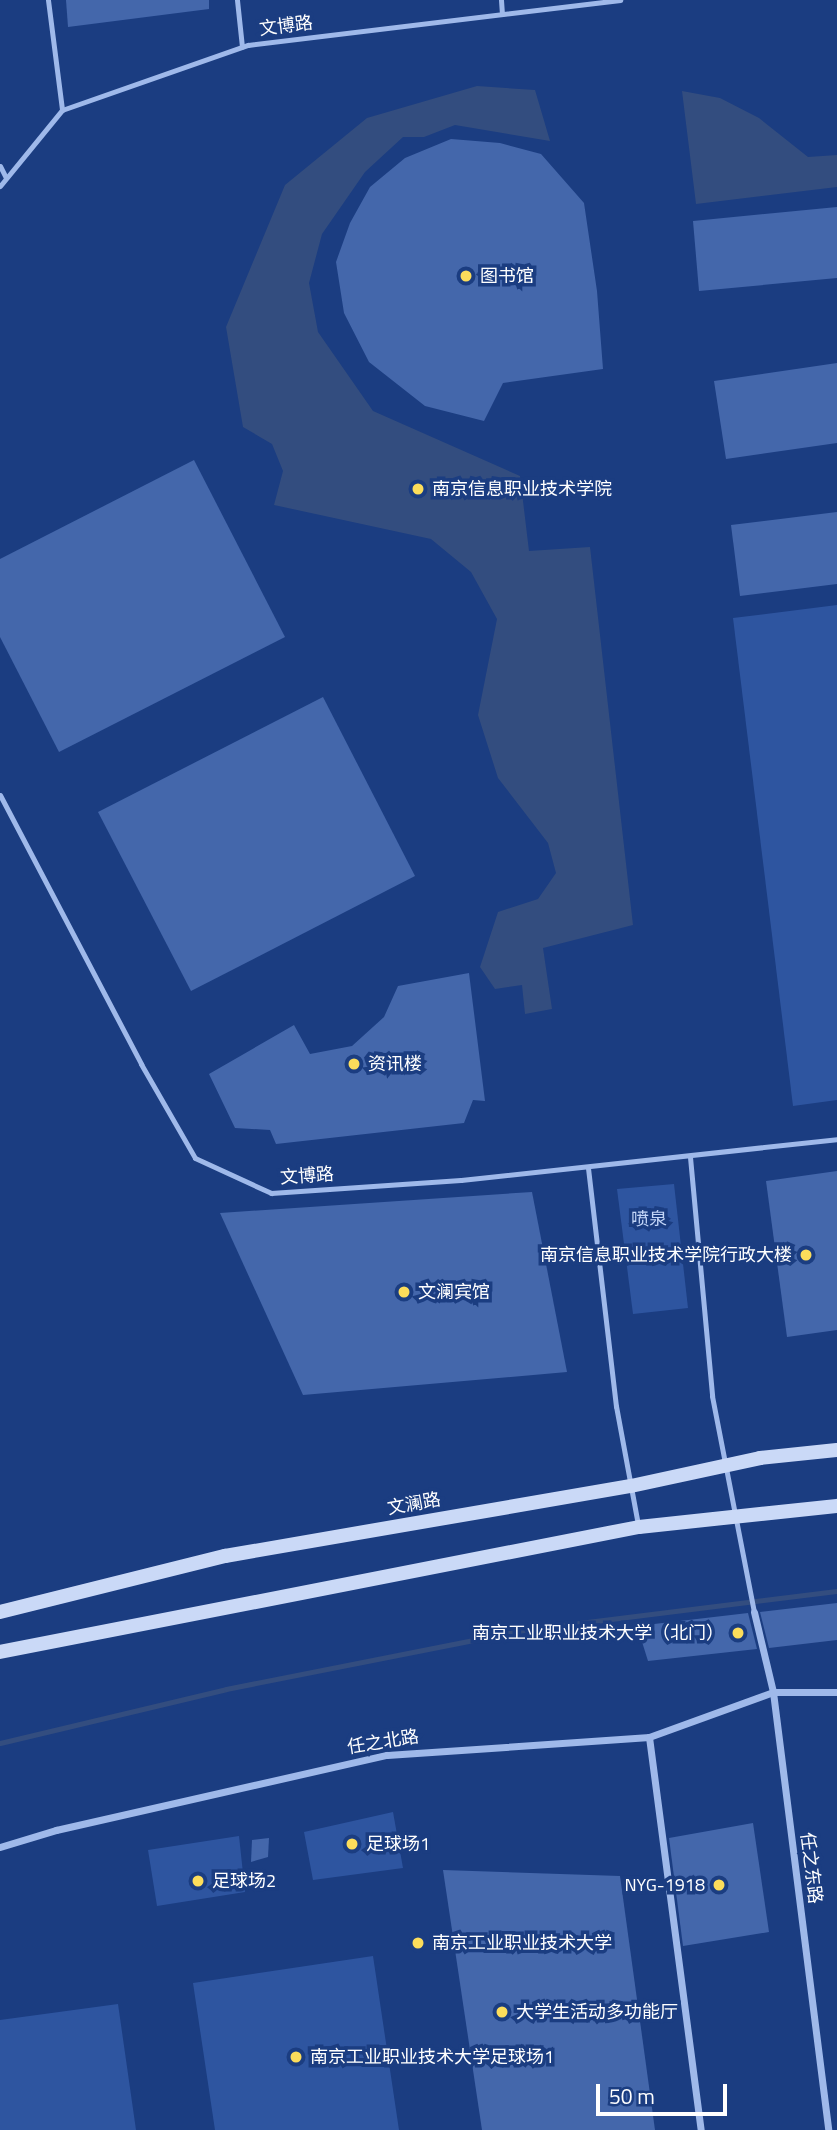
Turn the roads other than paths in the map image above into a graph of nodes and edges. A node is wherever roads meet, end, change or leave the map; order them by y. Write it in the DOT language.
graph roads {
  1 [pos="48,0"];
  2 [pos="237,0"];
  3 [pos="501,0"];
  4 [pos="620,0"];
  5 [pos="502,14"];
  6 [pos="242,47"];
  7 [pos="62,110"];
  8 [pos="0,166"];
  9 [pos="8,177"];
  10 [pos="0,184"];
  11 [pos="0,795"];
  12 [pos="837,1139"];
  13 [pos="690,1157"];
  14 [pos="588,1168"];
  15 [pos="837,1450"];
  16 [pos="728,1465"];
  17 [pos="631,1486"];
  18 [pos="837,1506"];
  19 [pos="737,1518"];
  20 [pos="639,1527"];
  21 [pos="0,1612"];
  22 [pos="754,1612"];
  23 [pos="0,1652"];
  24 [pos="773,1692"];
  25 [pos="837,1692"];
  26 [pos="649,1737"];
  27 [pos="0,1847"];
  28 [pos="701,2130"];
  29 [pos="828,2130"];
  1 -- 7 [label="lane"];
  2 -- 6 [label="lane"];
  3 -- 5 [label="lane"];
  4 -- 5 [label="lane, 文博路"];
  5 -- 6 [label="lane, 文博路"];
  6 -- 7 [label="lane, 文博路"];
  7 -- 9 [label="lane"];
  8 -- 9 [label="lane"];
  9 -- 10 [label="lane"];
  11 -- 14 [label="lane, 文博路"];
  12 -- 13 [label="lane, 文博路"];
  13 -- 14 [label="lane, 文博路"];
  13 -- 16 [label="lane"];
  14 -- 17 [label="lane"];
  15 -- 16 [label="main road, 文澜路"];
  16 -- 17 [label="main road, 文澜路"];
  16 -- 19 [label="lane"];
  17 -- 20 [label="lane"];
  17 -- 21 [label="main road, 文澜路"];
  18 -- 19 [label="main road"];
  19 -- 20 [label="main road"];
  19 -- 22 [label="lane"];
  20 -- 23 [label="main road"];
  22 -- 24 [label="street, 任之东路"];
  24 -- 25 [label="street, 任之北路"];
  24 -- 26 [label="street, 任之北路"];
  24 -- 29 [label="street, 任之东路"];
  26 -- 27 [label="street, 任之北路"];
  26 -- 28 [label="street"];
}
